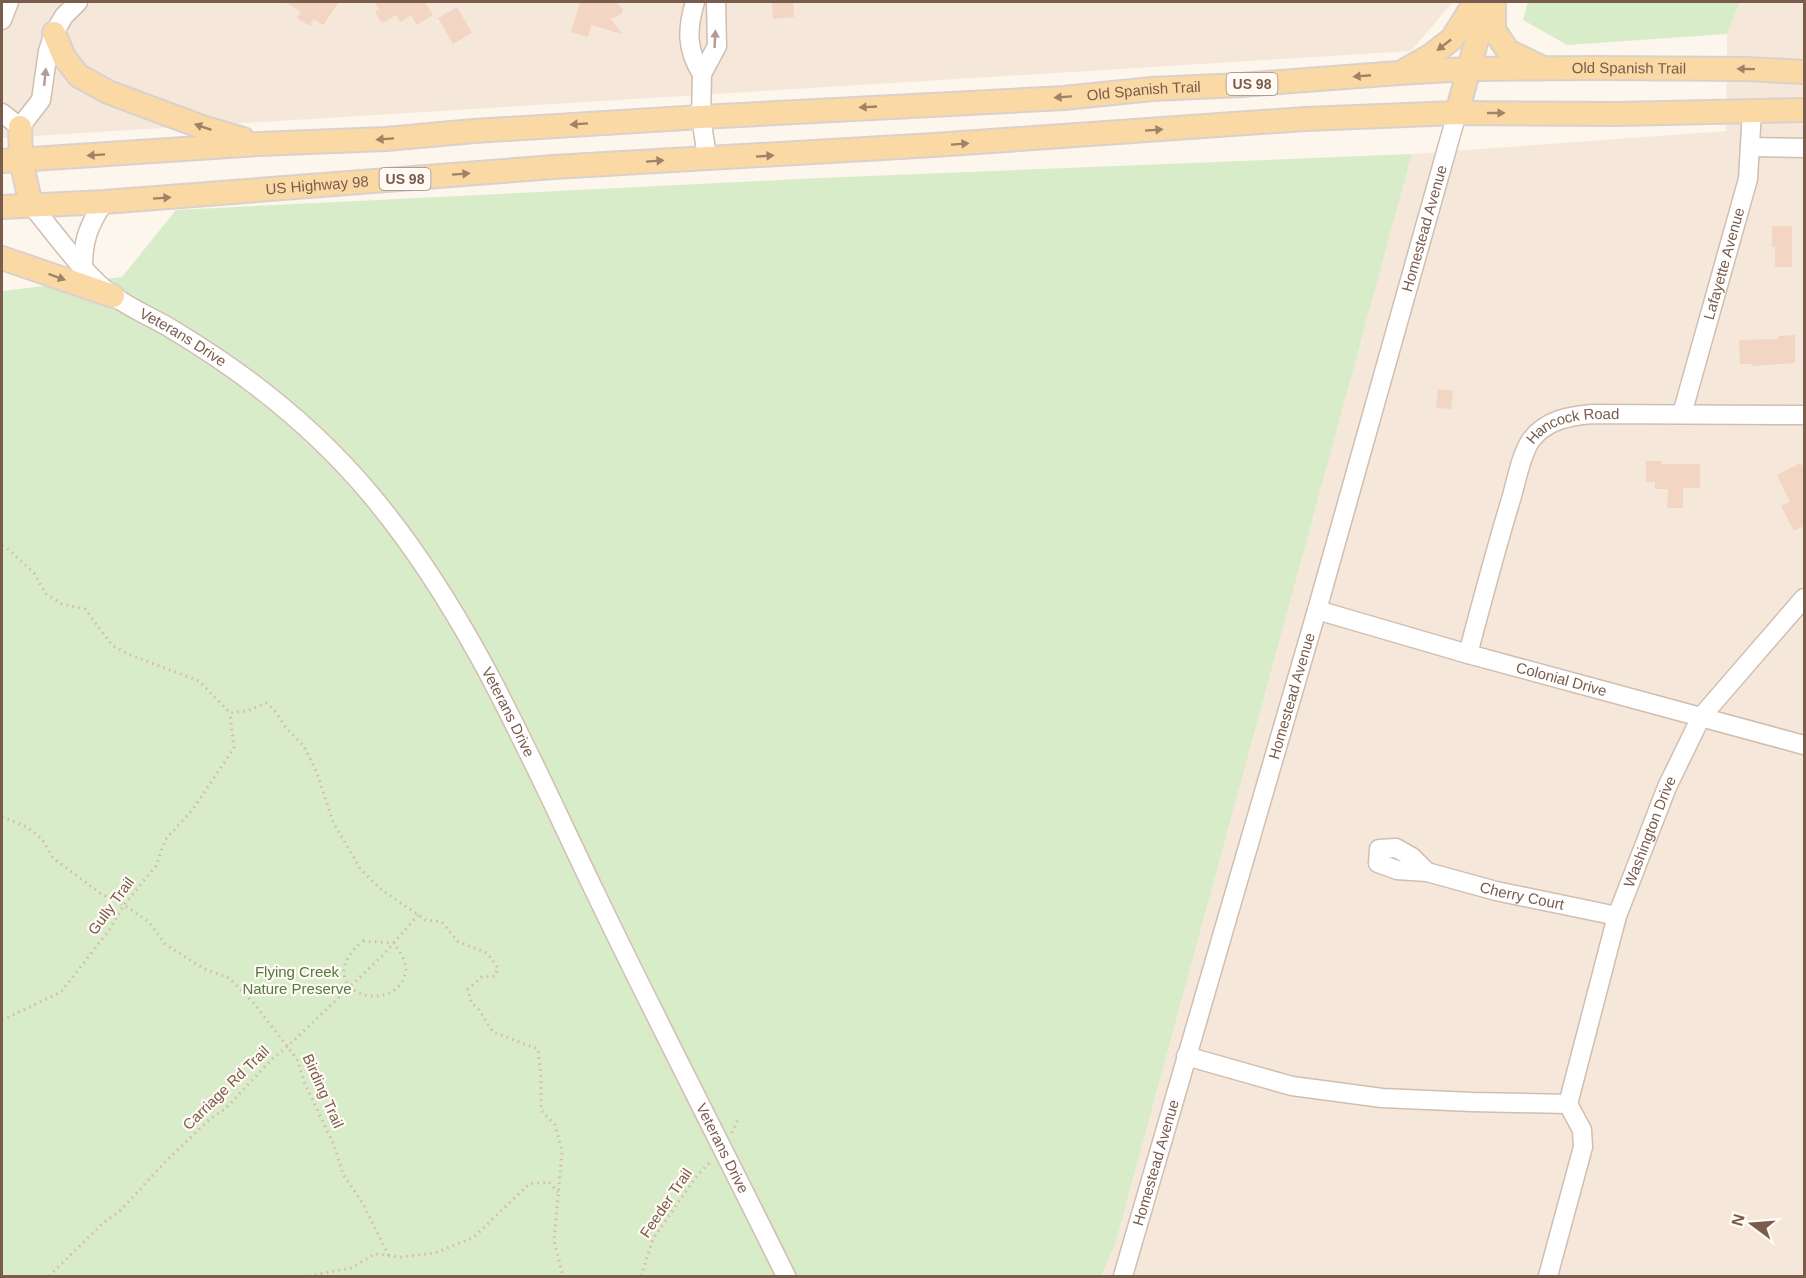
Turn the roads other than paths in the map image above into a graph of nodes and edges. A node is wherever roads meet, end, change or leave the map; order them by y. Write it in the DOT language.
graph roads {
  1 [pos="9,2"];
  2 [pos="78,2"];
  3 [pos="695,2"];
  4 [pos="716,2"];
  5 [pos="1475,2"];
  6 [pos="1487,2"];
  7 [pos="1494,2"];
  8 [pos="2,20"];
  9 [pos="54,33"];
  10 [pos="1468,69"];
  11 [pos="1545,69"];
  12 [pos="1804,72"];
  13 [pos="1399,73"];
  14 [pos="702,74"];
  15 [pos="1752,110"];
  16 [pos="1804,110"];
  17 [pos="2,113"];
  18 [pos="1457,113"];
  19 [pos="701,117"];
  20 [pos="20,128"];
  21 [pos="259,144"];
  22 [pos="1750,147"];
  23 [pos="1804,148"];
  24 [pos="707,158"];
  25 [pos="11,161"];
  26 [pos="104,202"];
  27 [pos="31,205"];
  28 [pos="2,207"];
  29 [pos="2,258"];
  30 [pos="83,266"];
  31 [pos="113,296"];
  32 [pos="1682,414"];
  33 [pos="1804,415"];
  34 [pos="1804,598"];
  35 [pos="1317,610"];
  36 [pos="1468,654"];
  37 [pos="1701,717"];
  38 [pos="1804,745"];
  39 [pos="1427,872"];
  40 [pos="1617,916"];
  41 [pos="1186,1056"];
  42 [pos="1568,1104"];
  43 [pos="786,1276"];
  44 [pos="1123,1276"];
  45 [pos="1548,1276"];
  1 -- 8 [label="street"];
  2 -- 9 [label="street"];
  3 -- 14 [label="street"];
  14 -- 4 [label="street, one-way"];
  5 -- 13 [label="main road, one-way"];
  6 -- 10 [label="main road"];
  7 -- 11 [label="main road"];
  20 -- 9 [label="street, one-way"];
  21 -- 9 [label="main road, one-way"];
  10 -- 11 [label="main road, Old Spanish Trail / US 98"];
  10 -- 13 [label="main road, Old Spanish Trail / US 98"];
  10 -- 18 [label="main road"];
  12 -- 11 [label="main road, Old Spanish Trail / US 98, one-way"];
  13 -- 19 [label="main road, Old Spanish Trail / US 98, one-way"];
  14 -- 19 [label="street"];
  15 -- 16 [label="main road, US 98"];
  18 -- 15 [label="main road, US 98, one-way"];
  15 -- 22 [label="street, Lafayette Avenue"];
  17 -- 20 [label="street"];
  24 -- 18 [label="main road, US 98, one-way"];
  18 -- 35 [label="street, Homestead Avenue"];
  19 -- 21 [label="main road, US 98, one-way"];
  19 -- 24 [label="street"];
  20 -- 25 [label="main road"];
  21 -- 25 [label="main road, US 98, one-way"];
  22 -- 23 [label="street"];
  22 -- 32 [label="street, Lafayette Avenue"];
  26 -- 24 [label="main road, US Highway 98 / US 98, one-way"];
  25 -- 27 [label="main road"];
  26 -- 27 [label="main road, US Highway 98 / US 98"];
  26 -- 30 [label="street"];
  27 -- 28 [label="main road, US Highway 98 / US 98"];
  27 -- 30 [label="street, Veterans Drive"];
  29 -- 31 [label="main road, one-way"];
  30 -- 31 [label="street, Veterans Drive"];
  31 -- 43 [label="street, Veterans Drive"];
  32 -- 33 [label="street, Hancock Road"];
  32 -- 36 [label="street, Hancock Road"];
  34 -- 37 [label="street, Washington Drive"];
  35 -- 36 [label="street, Colonial Drive"];
  35 -- 41 [label="street, Homestead Avenue"];
  36 -- 37 [label="street, Colonial Drive"];
  37 -- 38 [label="street, Colonial Drive"];
  37 -- 40 [label="street, Washington Drive"];
  39 -- 40 [label="street, Cherry Court"];
  40 -- 42 [label="street, Washington Drive"];
  41 -- 42 [label="street"];
  41 -- 44 [label="street, Homestead Avenue"];
  42 -- 45 [label="street"];
}
